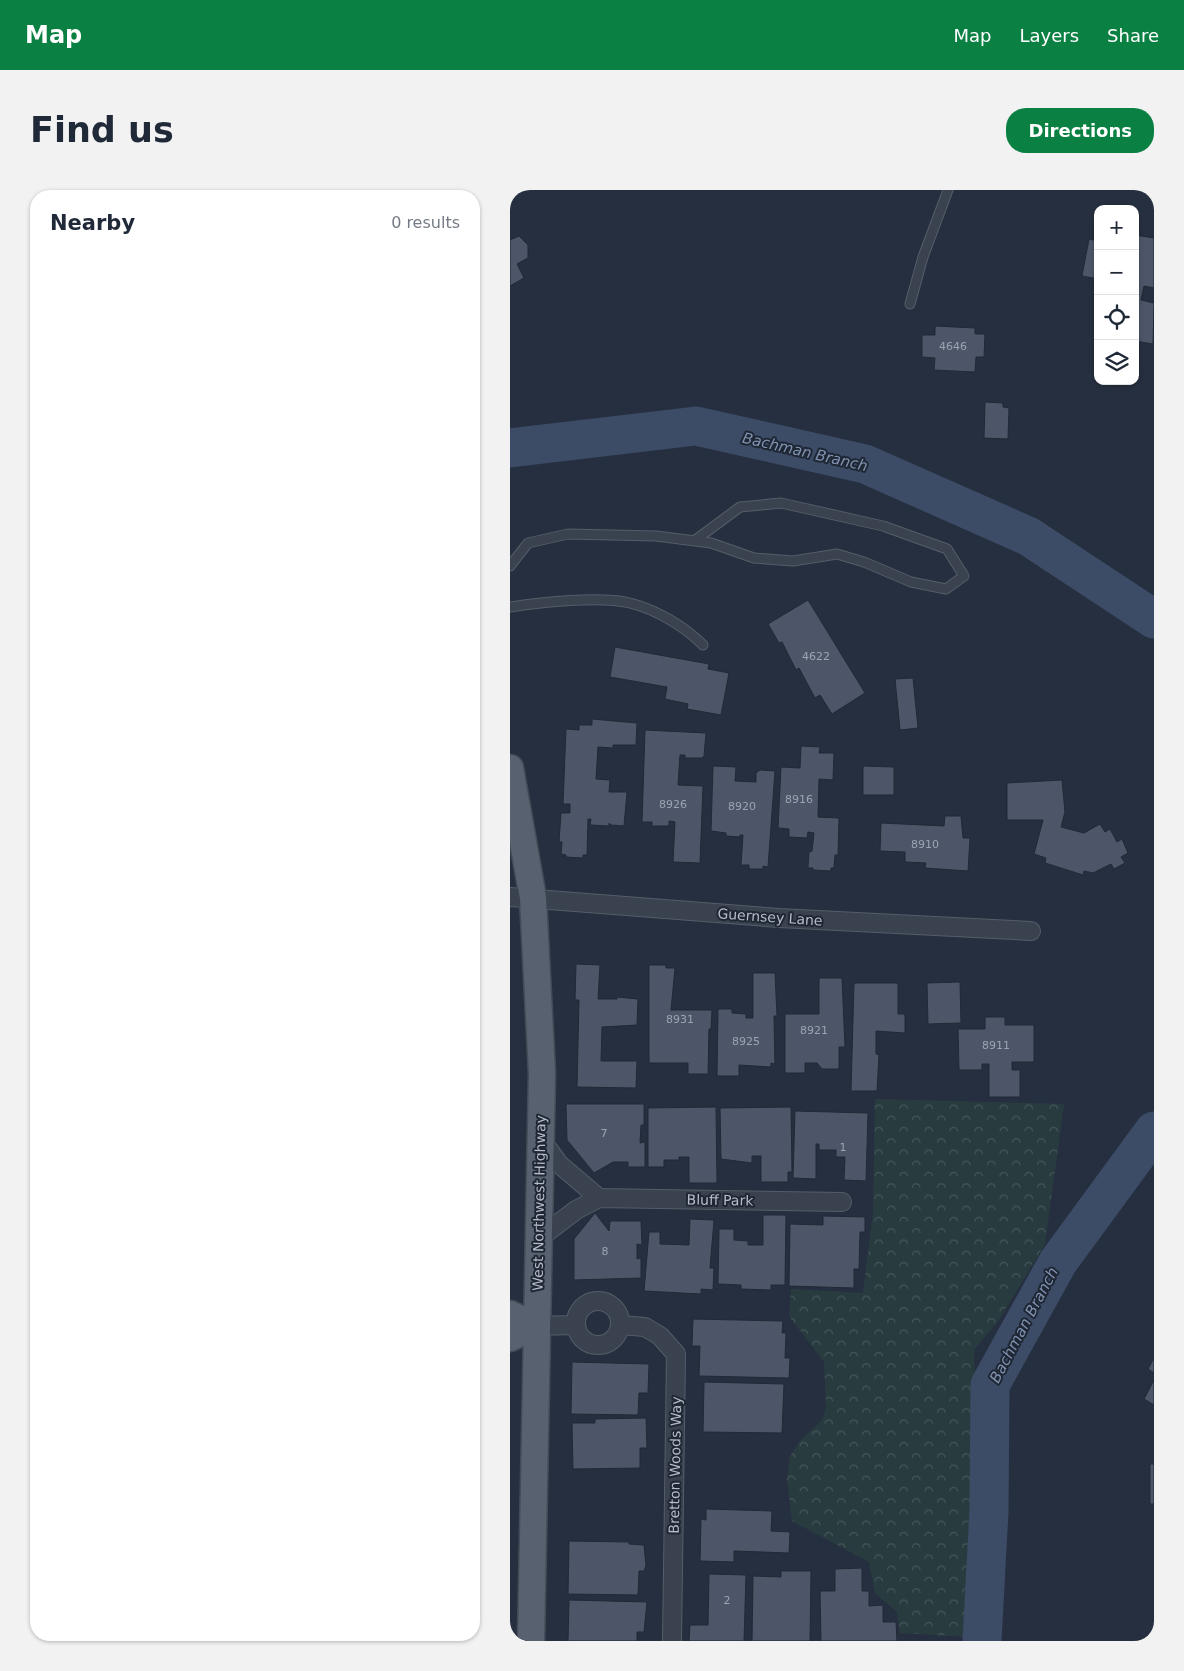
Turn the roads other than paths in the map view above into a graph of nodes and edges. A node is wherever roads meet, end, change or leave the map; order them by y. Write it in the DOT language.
graph roads {
  1 [pos="948,190"];
  2 [pos="910,304"];
  3 [pos="694,541"];
  4 [pos="510,566"];
  5 [pos="510,607"];
  6 [pos="703,645"];
  7 [pos="510,768"];
  8 [pos="521,897"];
  9 [pos="1031,931"];
  10 [pos="540,1138"];
  11 [pos="599,1198"];
  12 [pos="842,1202"];
  13 [pos="538,1238"];
  14 [pos="510,1314"];
  15 [pos="576,1325"];
  16 [pos="621,1325"];
  17 [pos="536,1326"];
  18 [pos="510,1338"];
  19 [pos="531,1641"];
  20 [pos="672,1641"];
  1 -- 2 [label="lane"];
  3 -- 3 [label="lane"];
  3 -- 4 [label="lane"];
  5 -- 6 [label="lane"];
  7 -- 8 [label="main road, West Northwest Highway"];
  8 -- 9 [label="street, Guernsey Lane"];
  8 -- 10 [label="main road, West Northwest Highway"];
  10 -- 11 [label="street"];
  10 -- 13 [label="main road, West Northwest Highway"];
  11 -- 12 [label="street, Bluff Park"];
  11 -- 13 [label="street, Bluff Park"];
  13 -- 17 [label="main road, West Northwest Highway"];
  14 -- 17 [label="main road"];
  15 -- 16 [label="street"];
  15 -- 16 [label="street"];
  15 -- 17 [label="street"];
  16 -- 20 [label="street, Bretton Woods Way"];
  17 -- 18 [label="main road"];
  17 -- 19 [label="main road, West Northwest Highway"];
}
